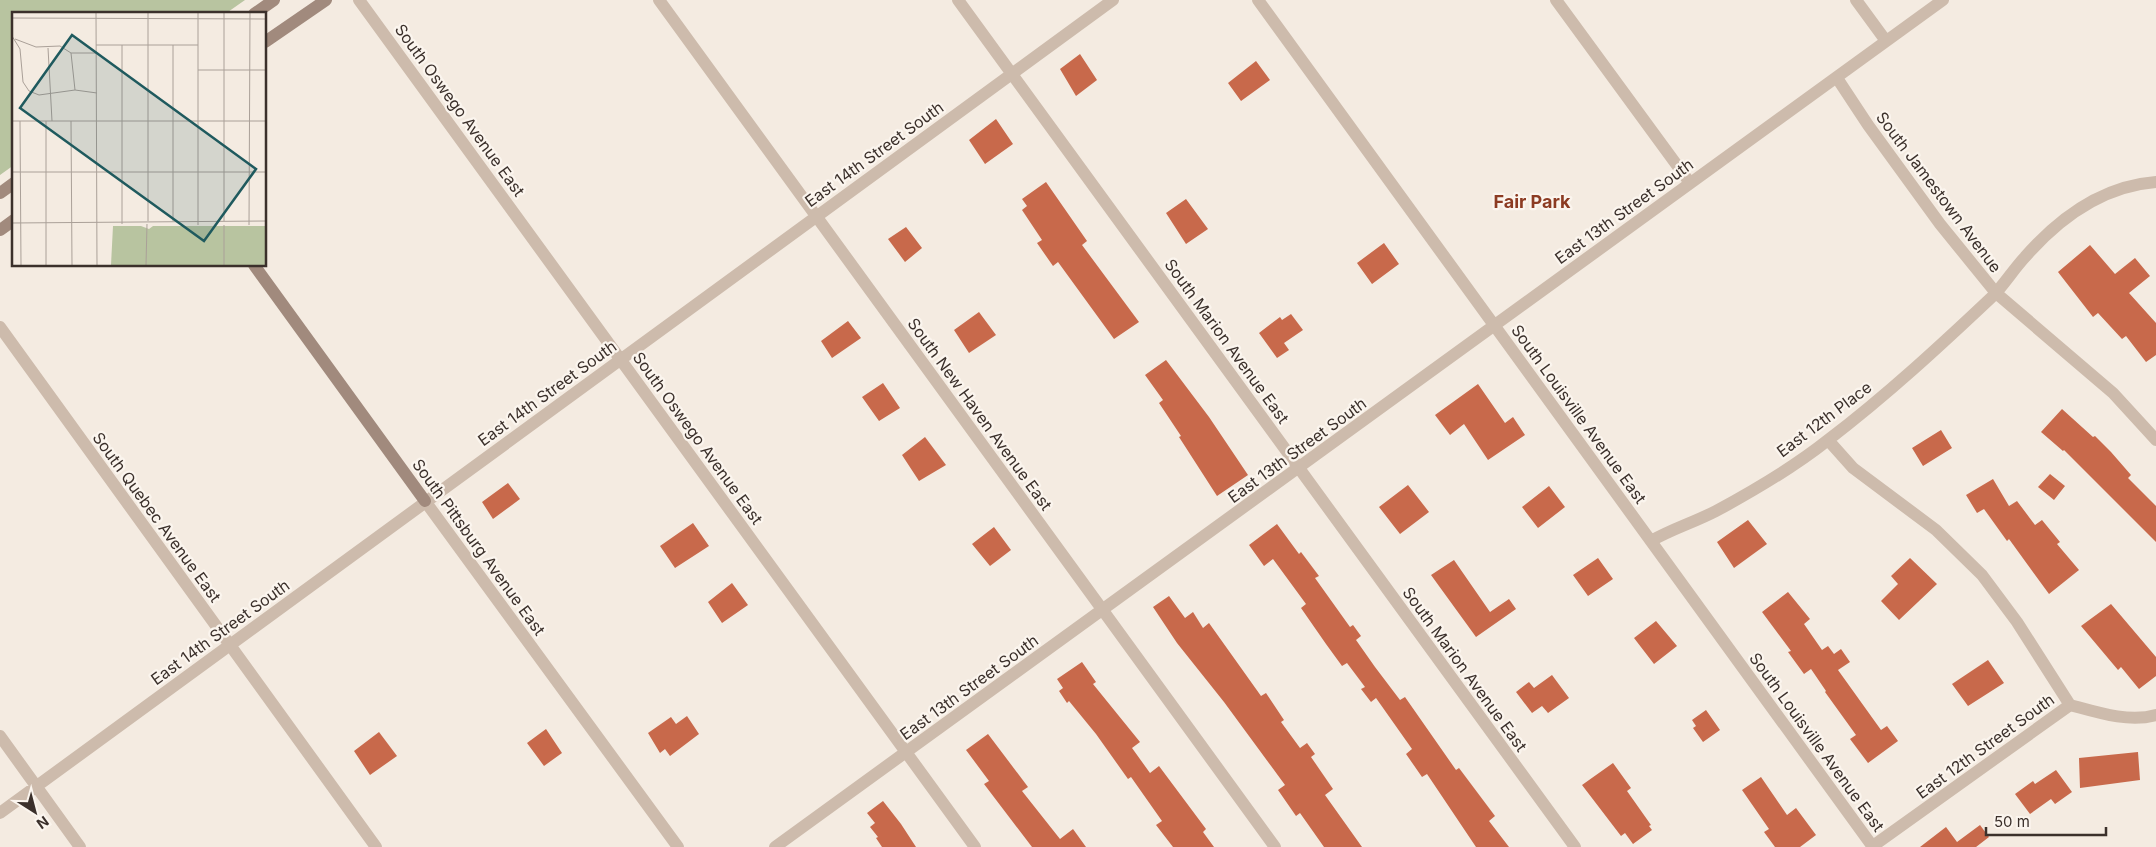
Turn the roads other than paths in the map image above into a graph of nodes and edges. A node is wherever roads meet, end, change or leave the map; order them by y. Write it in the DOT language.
graph roads {
  1 [pos="274,0"];
  2 [pos="326,0"];
  3 [pos="360,0"];
  4 [pos="659,0"];
  5 [pos="958,0"];
  6 [pos="1113,0"];
  7 [pos="1258,0"];
  8 [pos="1556,0"];
  9 [pos="1856,0"];
  10 [pos="1943,0"];
  11 [pos="257,12"];
  12 [pos="266,41"];
  13 [pos="1886,41"];
  14 [pos="1012,73"];
  15 [pos="1837,78"];
  16 [pos="2156,182"];
  17 [pos="1690,183"];
  18 [pos="12,184"];
  19 [pos="0,193"];
  20 [pos="817,216"];
  21 [pos="12,221"];
  22 [pos="0,230"];
  23 [pos="255,266"];
  24 [pos="1996,293"];
  25 [pos="1494,326"];
  26 [pos="0,327"];
  27 [pos="621,358"];
  28 [pos="1828,440"];
  29 [pos="2156,440"];
  30 [pos="1299,468"];
  31 [pos="425,501"];
  32 [pos="1651,541"];
  33 [pos="1102,611"];
  34 [pos="230,644"];
  35 [pos="2070,705"];
  36 [pos="2156,715"];
  37 [pos="0,736"];
  38 [pos="906,752"];
  39 [pos="36,786"];
  40 [pos="0,813"];
  41 [pos="80,847"];
  42 [pos="376,847"];
  43 [pos="678,847"];
  44 [pos="775,847"];
  45 [pos="975,847"];
  46 [pos="1275,847"];
  47 [pos="1575,847"];
  48 [pos="1873,847"];
  1 -- 11 [label="street"];
  2 -- 12 [label="street"];
  3 -- 27 [label="street, South Oswego Avenue East"];
  4 -- 20 [label="street, South New Haven Avenue East"];
  5 -- 14 [label="street, South Marion Avenue East"];
  6 -- 14 [label="street, East 14th Street South"];
  7 -- 25 [label="street, South Louisville Avenue East"];
  8 -- 17 [label="street"];
  9 -- 13 [label="street"];
  10 -- 13 [label="street, East 13th Street South"];
  13 -- 15 [label="street, East 13th Street South"];
  14 -- 20 [label="street, East 14th Street South"];
  14 -- 30 [label="street, South Marion Avenue East"];
  15 -- 17 [label="street, East 13th Street South"];
  15 -- 24 [label="street, South Jamestown Avenue"];
  16 -- 24 [label="street, East 12th Place"];
  17 -- 25 [label="street, East 13th Street South"];
  18 -- 19 [label="street"];
  20 -- 27 [label="street, East 14th Street South"];
  20 -- 33 [label="street, South New Haven Avenue East"];
  21 -- 22 [label="street"];
  23 -- 31 [label="street, South Pittsburg Avenue East"];
  24 -- 28 [label="street, East 12th Place"];
  24 -- 29 [label="street, South Jamestown Avenue"];
  25 -- 30 [label="street, East 13th Street South"];
  25 -- 32 [label="street, South Louisville Avenue East"];
  26 -- 34 [label="street, South Quebec Avenue East"];
  27 -- 31 [label="street, East 14th Street South"];
  27 -- 38 [label="street, South Oswego Avenue East"];
  28 -- 32 [label="street, East 12th Place"];
  28 -- 35 [label="street"];
  30 -- 33 [label="street, East 13th Street South"];
  30 -- 47 [label="street, South Marion Avenue East"];
  31 -- 34 [label="street, East 14th Street South"];
  31 -- 43 [label="street, South Pittsburg Avenue East"];
  32 -- 48 [label="street, South Louisville Avenue East"];
  33 -- 38 [label="street, East 13th Street South"];
  33 -- 46 [label="street, South New Haven Avenue East"];
  34 -- 39 [label="street, East 14th Street South"];
  34 -- 42 [label="street, South Quebec Avenue East"];
  35 -- 36 [label="street, East 12th Street South"];
  35 -- 48 [label="street, East 12th Street South"];
  37 -- 39 [label="street"];
  38 -- 44 [label="street, East 13th Street South"];
  38 -- 45 [label="street, South Oswego Avenue East"];
  39 -- 40 [label="street, East 14th Street South"];
  39 -- 41 [label="street"];
}
